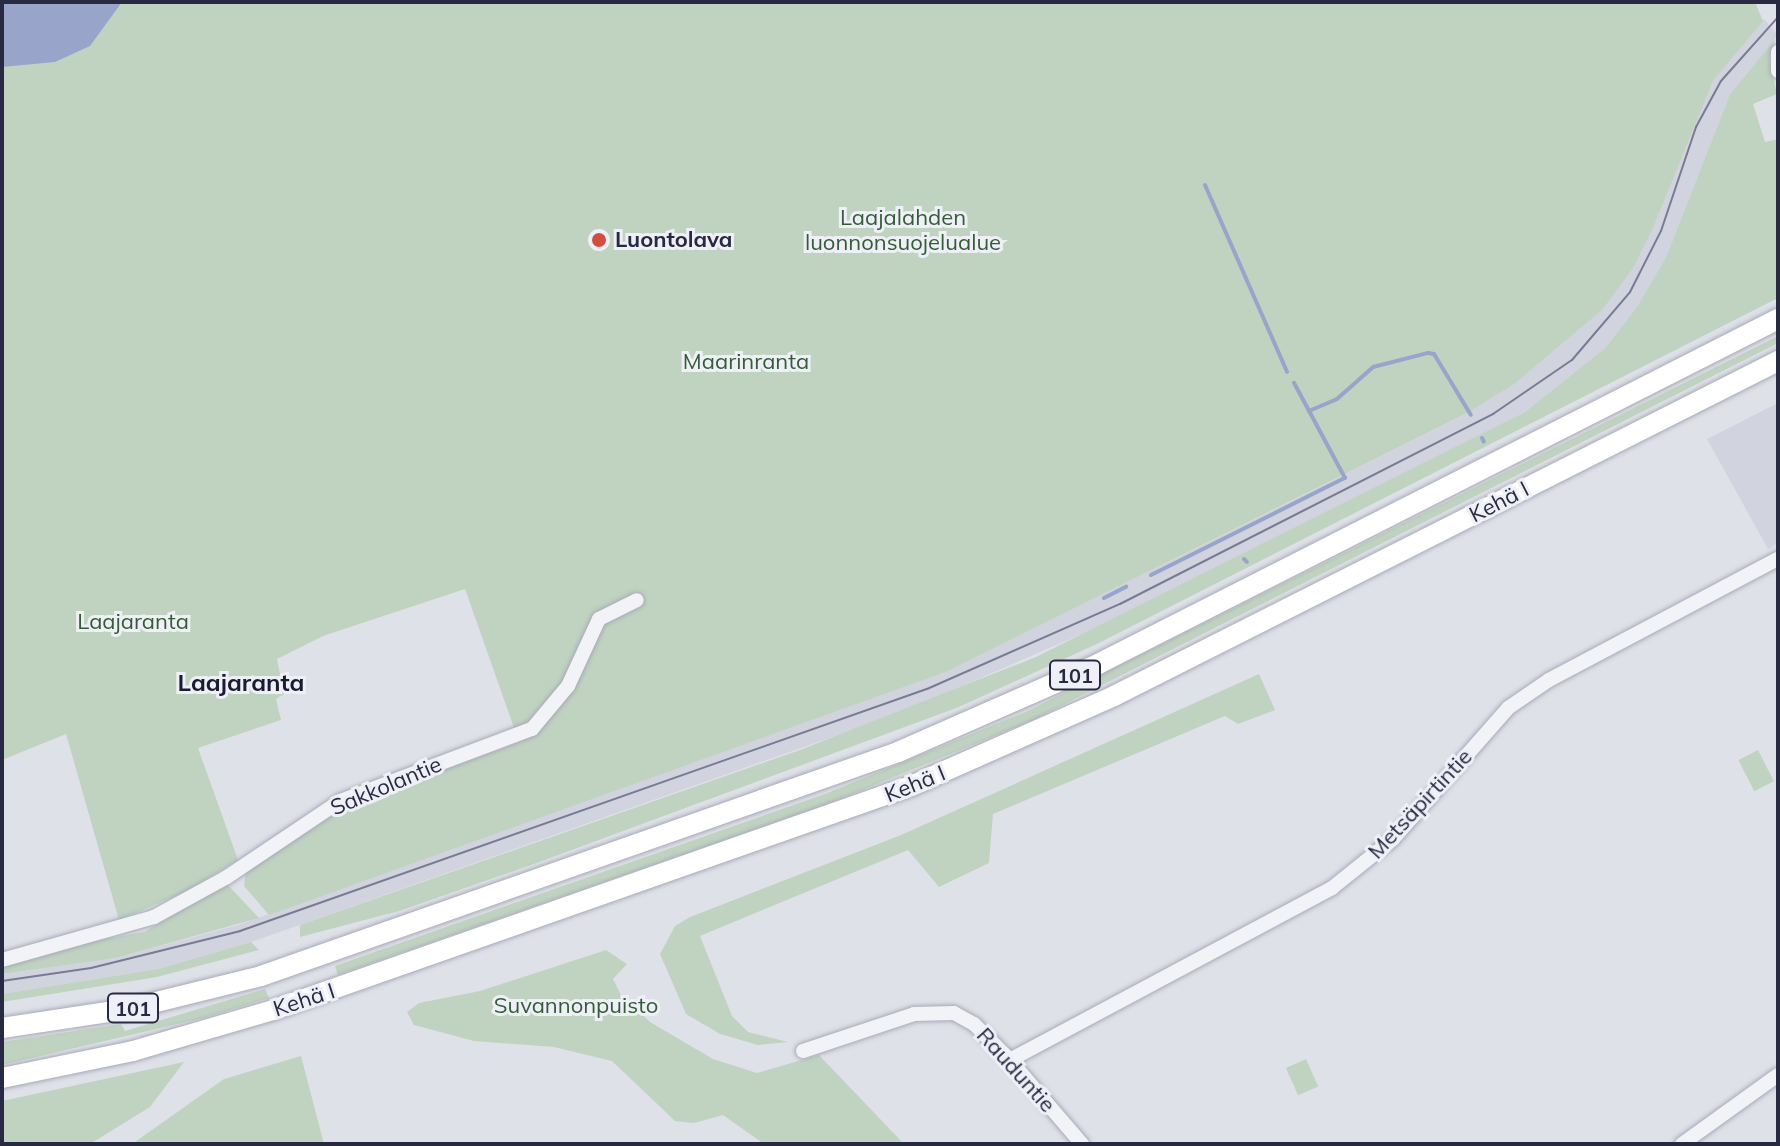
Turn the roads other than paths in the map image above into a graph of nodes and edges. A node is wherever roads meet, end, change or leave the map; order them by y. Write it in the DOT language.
graph roads {
  1 [pos="1778,52"];
  2 [pos="1778,71"];
  3 [pos="1778,319"];
  4 [pos="1778,361"];
  5 [pos="1778,559"];
  6 [pos="637,600"];
  7 [pos="2,960"];
  8 [pos="2,1028"];
  9 [pos="803,1051"];
  10 [pos="1010,1060"];
  11 [pos="1778,1075"];
  12 [pos="2,1078"];
  13 [pos="1082,1144"];
  14 [pos="1682,1144"];
  1 -- 2 [label="street"];
  3 -- 8 [label="highway, Kehä I / 101"];
  4 -- 12 [label="highway, Kehä I / 101"];
  5 -- 10 [label="street, Metsäpirtintie"];
  6 -- 7 [label="street, Sakkolantie"];
  9 -- 10 [label="street, Rauduntie"];
  10 -- 13 [label="street, Rauduntie"];
  11 -- 14 [label="street"];
}
